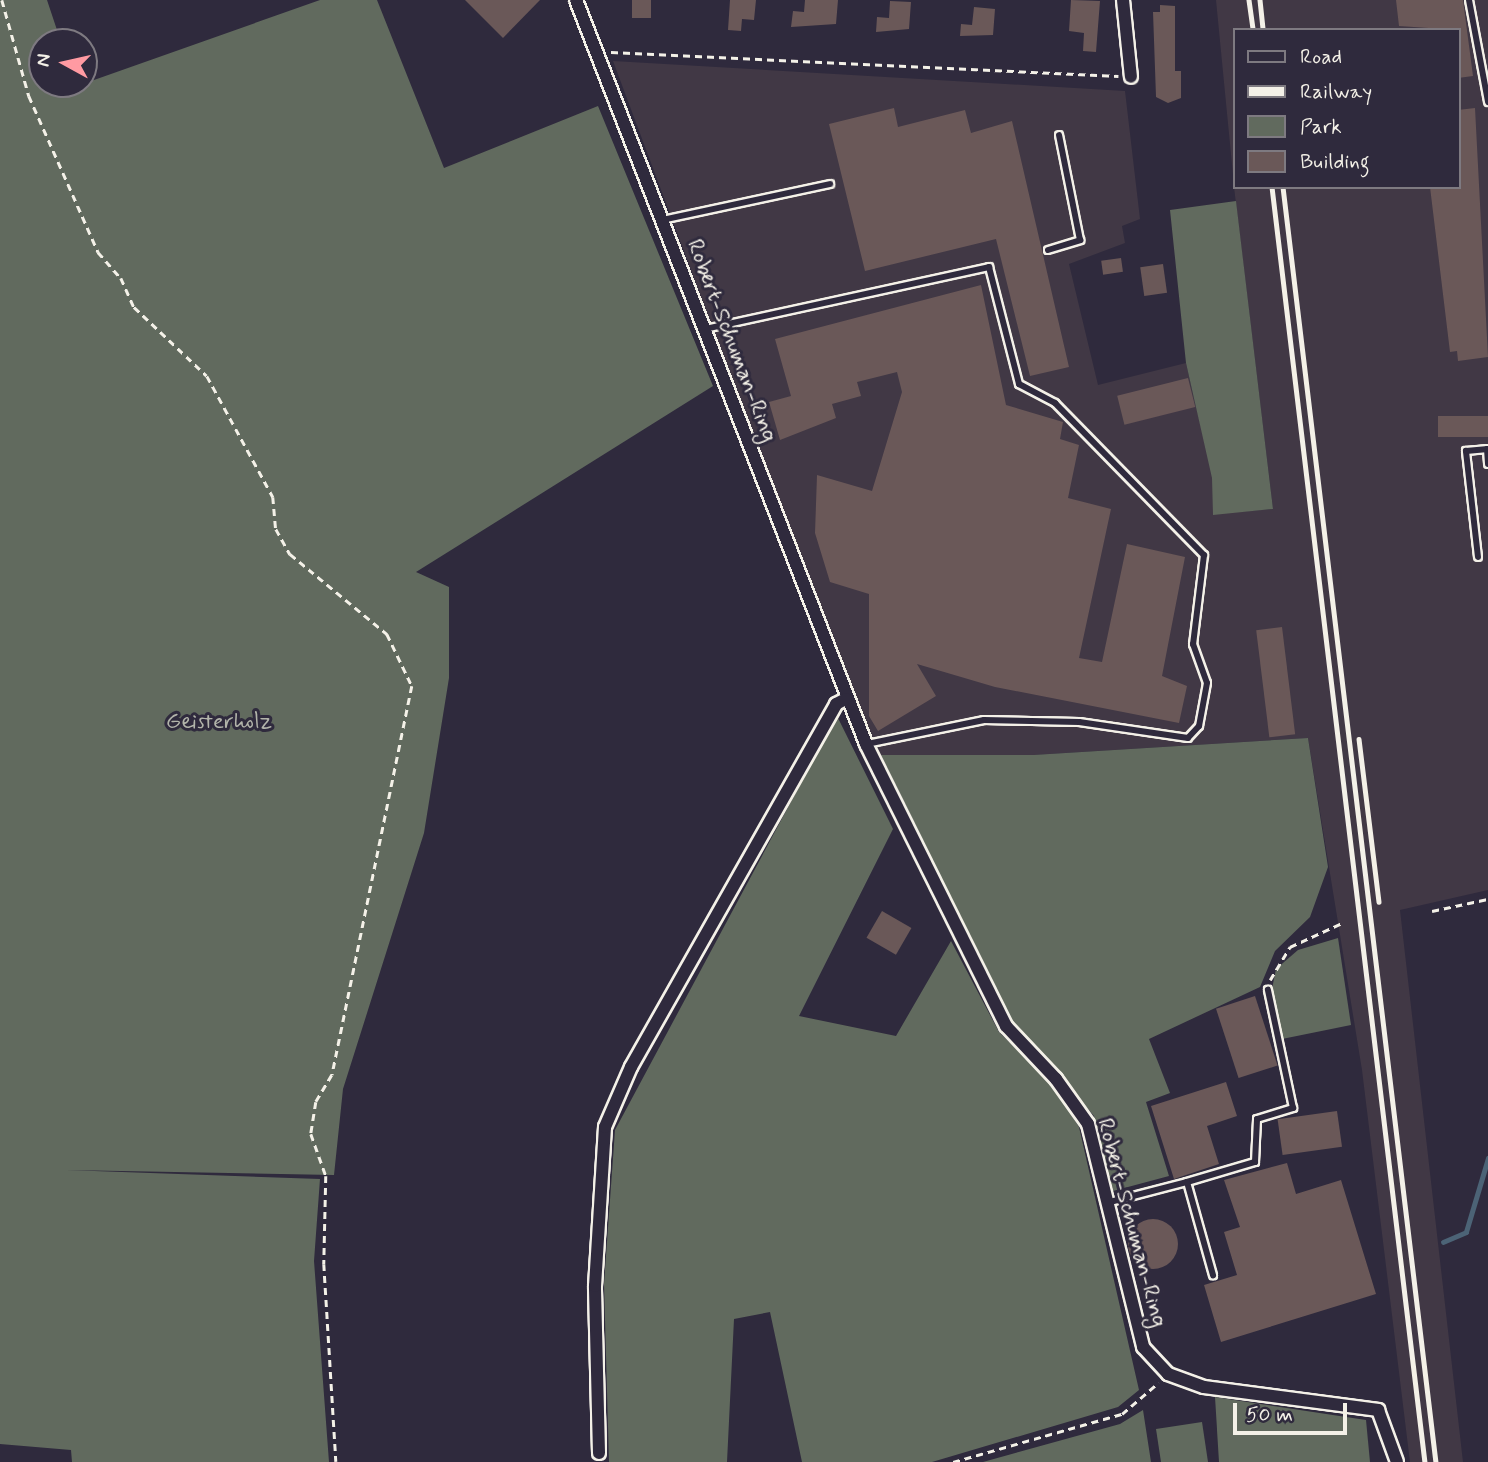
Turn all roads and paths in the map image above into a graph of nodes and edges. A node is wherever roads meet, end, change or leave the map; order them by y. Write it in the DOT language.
graph roads {
  1 [pos="2,0"];
  2 [pos="576,0"];
  3 [pos="1124,0"];
  4 [pos="1469,0"];
  5 [pos="597,51"];
  6 [pos="1131,77"];
  7 [pos="1488,102"];
  8 [pos="1059,135"];
  9 [pos="830,184"];
  10 [pos="662,220"];
  11 [pos="1048,250"];
  12 [pos="705,329"];
  13 [pos="1487,449"];
  14 [pos="1488,464"];
  15 [pos="1478,557"];
  16 [pos="846,699"];
  17 [pos="866,744"];
  18 [pos="1488,899"];
  19 [pos="1432,911"];
  20 [pos="1342,923"];
  21 [pos="1268,990"];
  22 [pos="1187,1182"];
  23 [pos="1106,1203"];
  24 [pos="1213,1275"];
  25 [pos="1168,1374"];
  26 [pos="599,1453"];
  27 [pos="336,1462"];
  28 [pos="953,1462"];
  29 [pos="1397,1462"];
  1 -- 27 [label="path"];
  2 -- 5 [label="street, Robert-Schuman-Ring"];
  3 -- 6 [label="street"];
  4 -- 7 [label="lane"];
  5 -- 6 [label="path"];
  5 -- 10 [label="street, Robert-Schuman-Ring"];
  8 -- 11 [label="lane"];
  9 -- 10 [label="lane"];
  10 -- 12 [label="street, Robert-Schuman-Ring"];
  12 -- 16 [label="street, Robert-Schuman-Ring"];
  12 -- 17 [label="lane"];
  13 -- 14 [label="lane"];
  13 -- 15 [label="lane"];
  16 -- 17 [label="street, Robert-Schuman-Ring"];
  16 -- 26 [label="street"];
  17 -- 23 [label="street, Robert-Schuman-Ring"];
  18 -- 19 [label="path"];
  20 -- 21 [label="path"];
  21 -- 22 [label="lane"];
  22 -- 23 [label="lane"];
  22 -- 24 [label="lane"];
  23 -- 25 [label="street, Robert-Schuman-Ring"];
  25 -- 28 [label="path"];
  25 -- 29 [label="street, Robert-Schuman-Ring"];
}
